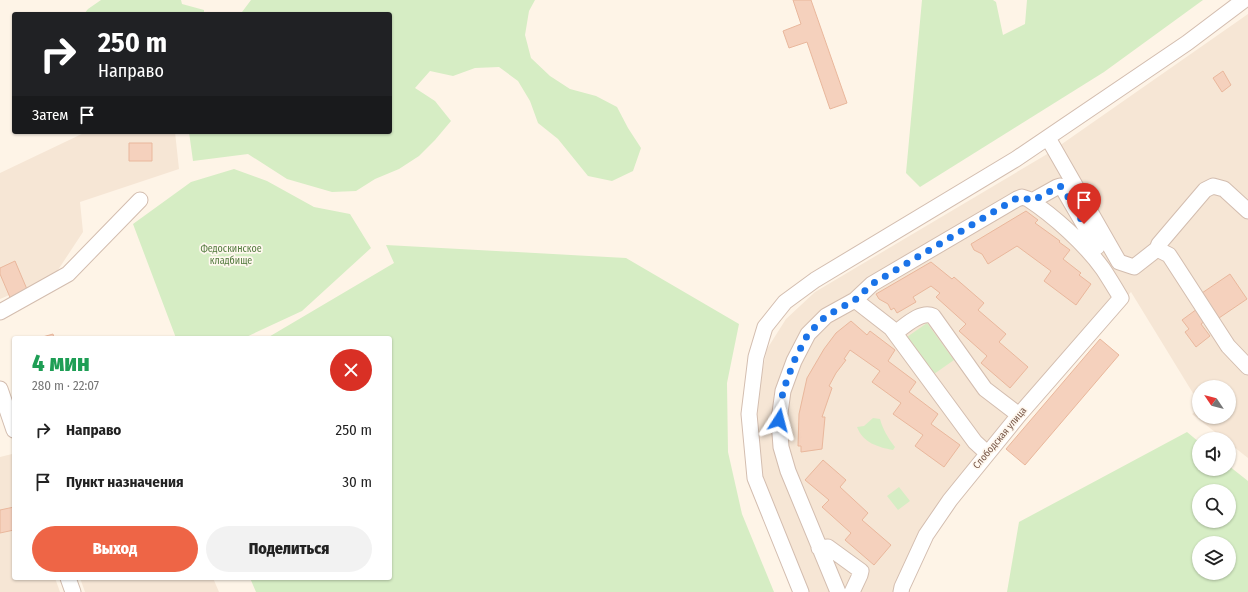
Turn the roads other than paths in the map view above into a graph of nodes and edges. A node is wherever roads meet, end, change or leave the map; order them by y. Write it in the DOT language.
graph roads {
  1 [pos="1244,0"];
  2 [pos="1048,138"];
  3 [pos="140,200"];
  4 [pos="1032,201"];
  5 [pos="1248,211"];
  6 [pos="1097,248"];
  7 [pos="1157,249"];
  8 [pos="855,300"];
  9 [pos="0,312"];
  10 [pos="895,333"];
  11 [pos="1248,367"];
  12 [pos="0,389"];
  13 [pos="1019,415"];
  14 [pos="12,424"];
  15 [pos="987,453"];
  16 [pos="819,548"];
  17 [pos="69,580"];
  18 [pos="73,592"];
  19 [pos="801,592"];
  20 [pos="838,592"];
  21 [pos="852,592"];
  22 [pos="901,592"];
  1 -- 2 [label="street"];
  2 -- 7 [label="street"];
  2 -- 19 [label="street"];
  3 -- 9 [label="street"];
  4 -- 6 [label="street"];
  4 -- 8 [label="street"];
  4 -- 13 [label="street, Слободская улица"];
  5 -- 7 [label="street"];
  7 -- 11 [label="street"];
  8 -- 10 [label="street"];
  8 -- 16 [label="street"];
  10 -- 13 [label="street"];
  10 -- 15 [label="street"];
  12 -- 14 [label="street"];
  13 -- 15 [label="street, Слободская улица"];
  15 -- 22 [label="street, Слободская улица"];
  16 -- 20 [label="street"];
  16 -- 21 [label="street"];
  17 -- 18 [label="street"];
}
